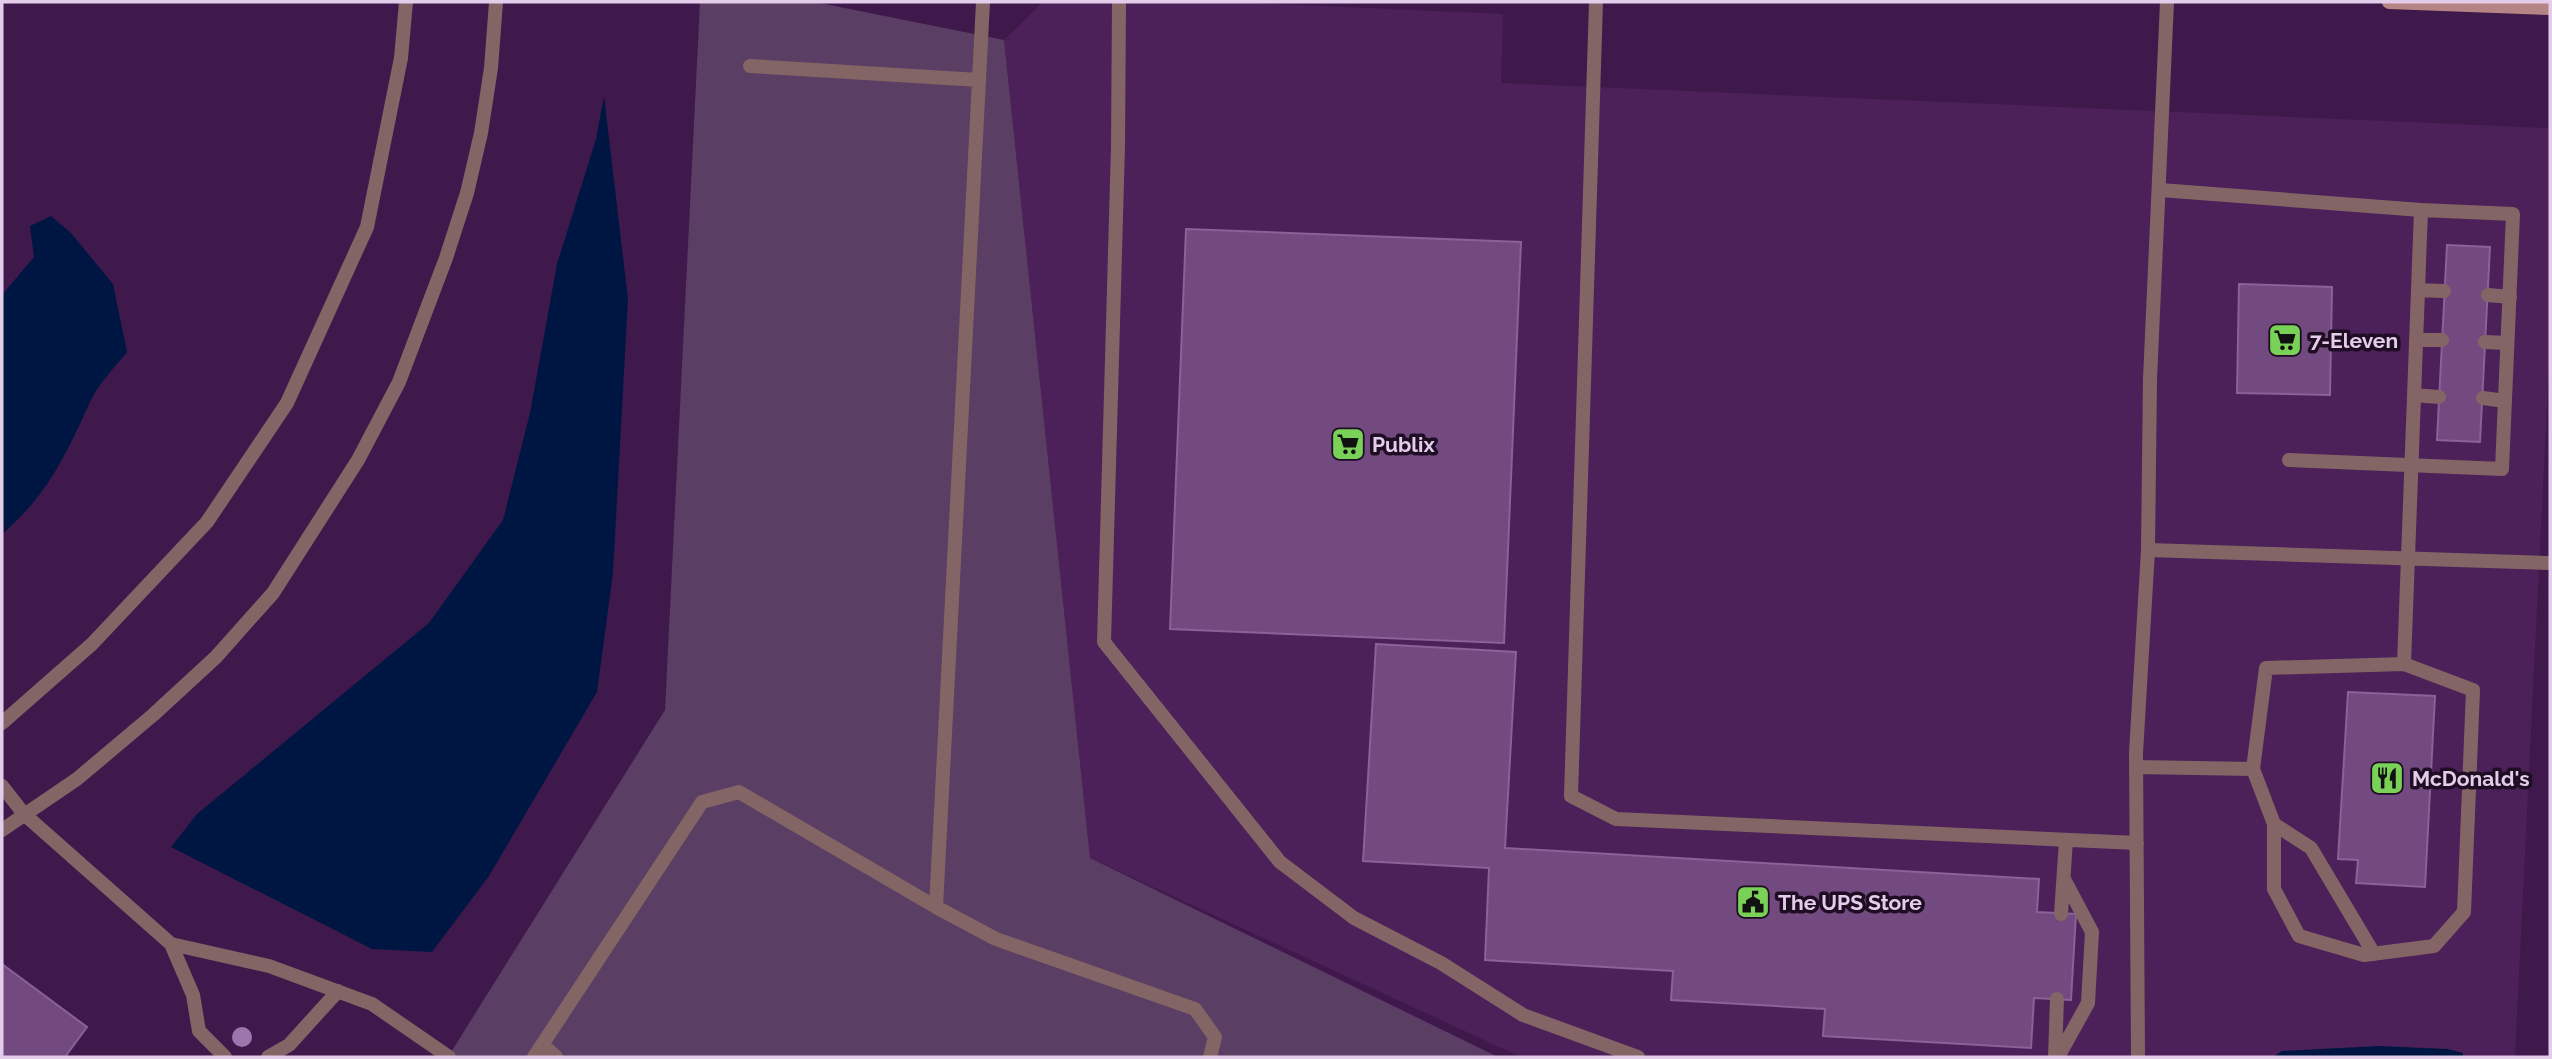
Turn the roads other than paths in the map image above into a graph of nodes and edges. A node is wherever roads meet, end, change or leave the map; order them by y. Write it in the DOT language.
graph roads {
  1 [pos="406,2"];
  2 [pos="496,2"];
  3 [pos="984,2"];
  4 [pos="1119,2"];
  5 [pos="1596,2"];
  6 [pos="2167,2"];
  7 [pos="2389,2"];
  8 [pos="2550,8"];
  9 [pos="750,66"];
  10 [pos="979,80"];
  11 [pos="2160,190"];
  12 [pos="2421,210"];
  13 [pos="2418,290"];
  14 [pos="2444,291"];
  15 [pos="2488,295"];
  16 [pos="2510,297"];
  17 [pos="2416,340"];
  18 [pos="2442,340"];
  19 [pos="2486,342"];
  20 [pos="2507,343"];
  21 [pos="2414,395"];
  22 [pos="2439,397"];
  23 [pos="2483,398"];
  24 [pos="2505,401"];
  25 [pos="2290,460"];
  26 [pos="2410,466"];
  27 [pos="2148,550"];
  28 [pos="2407,557"];
  29 [pos="2550,562"];
  30 [pos="2404,664"];
  31 [pos="2,723"];
  32 [pos="2136,767"];
  33 [pos="2253,769"];
  34 [pos="2,786"];
  35 [pos="24,814"];
  36 [pos="2274,824"];
  37 [pos="2,830"];
  38 [pos="2066,840"];
  39 [pos="2137,843"];
  40 [pos="2064,879"];
  41 [pos="936,907"];
  42 [pos="2061,914"];
  43 [pos="171,944"];
  44 [pos="2374,954"];
  45 [pos="338,991"];
  46 [pos="2057,999"];
  47 [pos="539,1051"];
  48 [pos="225,1057"];
  49 [pos="268,1057"];
  50 [pos="449,1057"];
  51 [pos="556,1057"];
  52 [pos="1210,1057"];
  53 [pos="1638,1057"];
  54 [pos="2057,1057"];
  55 [pos="2138,1057"];
  1 -- 31 [label="street"];
  2 -- 35 [label="street"];
  3 -- 10 [label="street"];
  4 -- 53 [label="street"];
  5 -- 38 [label="street"];
  6 -- 11 [label="street"];
  7 -- 8 [label="main road"];
  9 -- 10 [label="street"];
  10 -- 41 [label="street"];
  11 -- 12 [label="street"];
  11 -- 27 [label="street"];
  12 -- 13 [label="street"];
  12 -- 16 [label="street"];
  13 -- 14 [label="street"];
  13 -- 17 [label="street"];
  15 -- 16 [label="street"];
  16 -- 20 [label="street"];
  17 -- 18 [label="street"];
  17 -- 21 [label="street"];
  19 -- 20 [label="street"];
  20 -- 24 [label="street"];
  21 -- 22 [label="street"];
  21 -- 26 [label="street"];
  23 -- 24 [label="street"];
  24 -- 26 [label="street"];
  25 -- 26 [label="street"];
  26 -- 28 [label="street"];
  27 -- 28 [label="street"];
  27 -- 32 [label="street"];
  28 -- 29 [label="street"];
  28 -- 30 [label="street"];
  30 -- 33 [label="street"];
  30 -- 44 [label="street"];
  32 -- 33 [label="street"];
  32 -- 39 [label="street"];
  33 -- 36 [label="street"];
  34 -- 35 [label="street"];
  35 -- 37 [label="street"];
  35 -- 43 [label="street"];
  36 -- 44 [label="street"];
  36 -- 44 [label="street"];
  38 -- 39 [label="street"];
  38 -- 40 [label="street"];
  39 -- 55 [label="street"];
  40 -- 42 [label="street"];
  40 -- 54 [label="street"];
  41 -- 47 [label="street"];
  41 -- 52 [label="street"];
  43 -- 45 [label="street"];
  43 -- 48 [label="street"];
  45 -- 49 [label="street"];
  45 -- 50 [label="street"];
  46 -- 54 [label="street"];
  47 -- 51 [label="street"];
}
